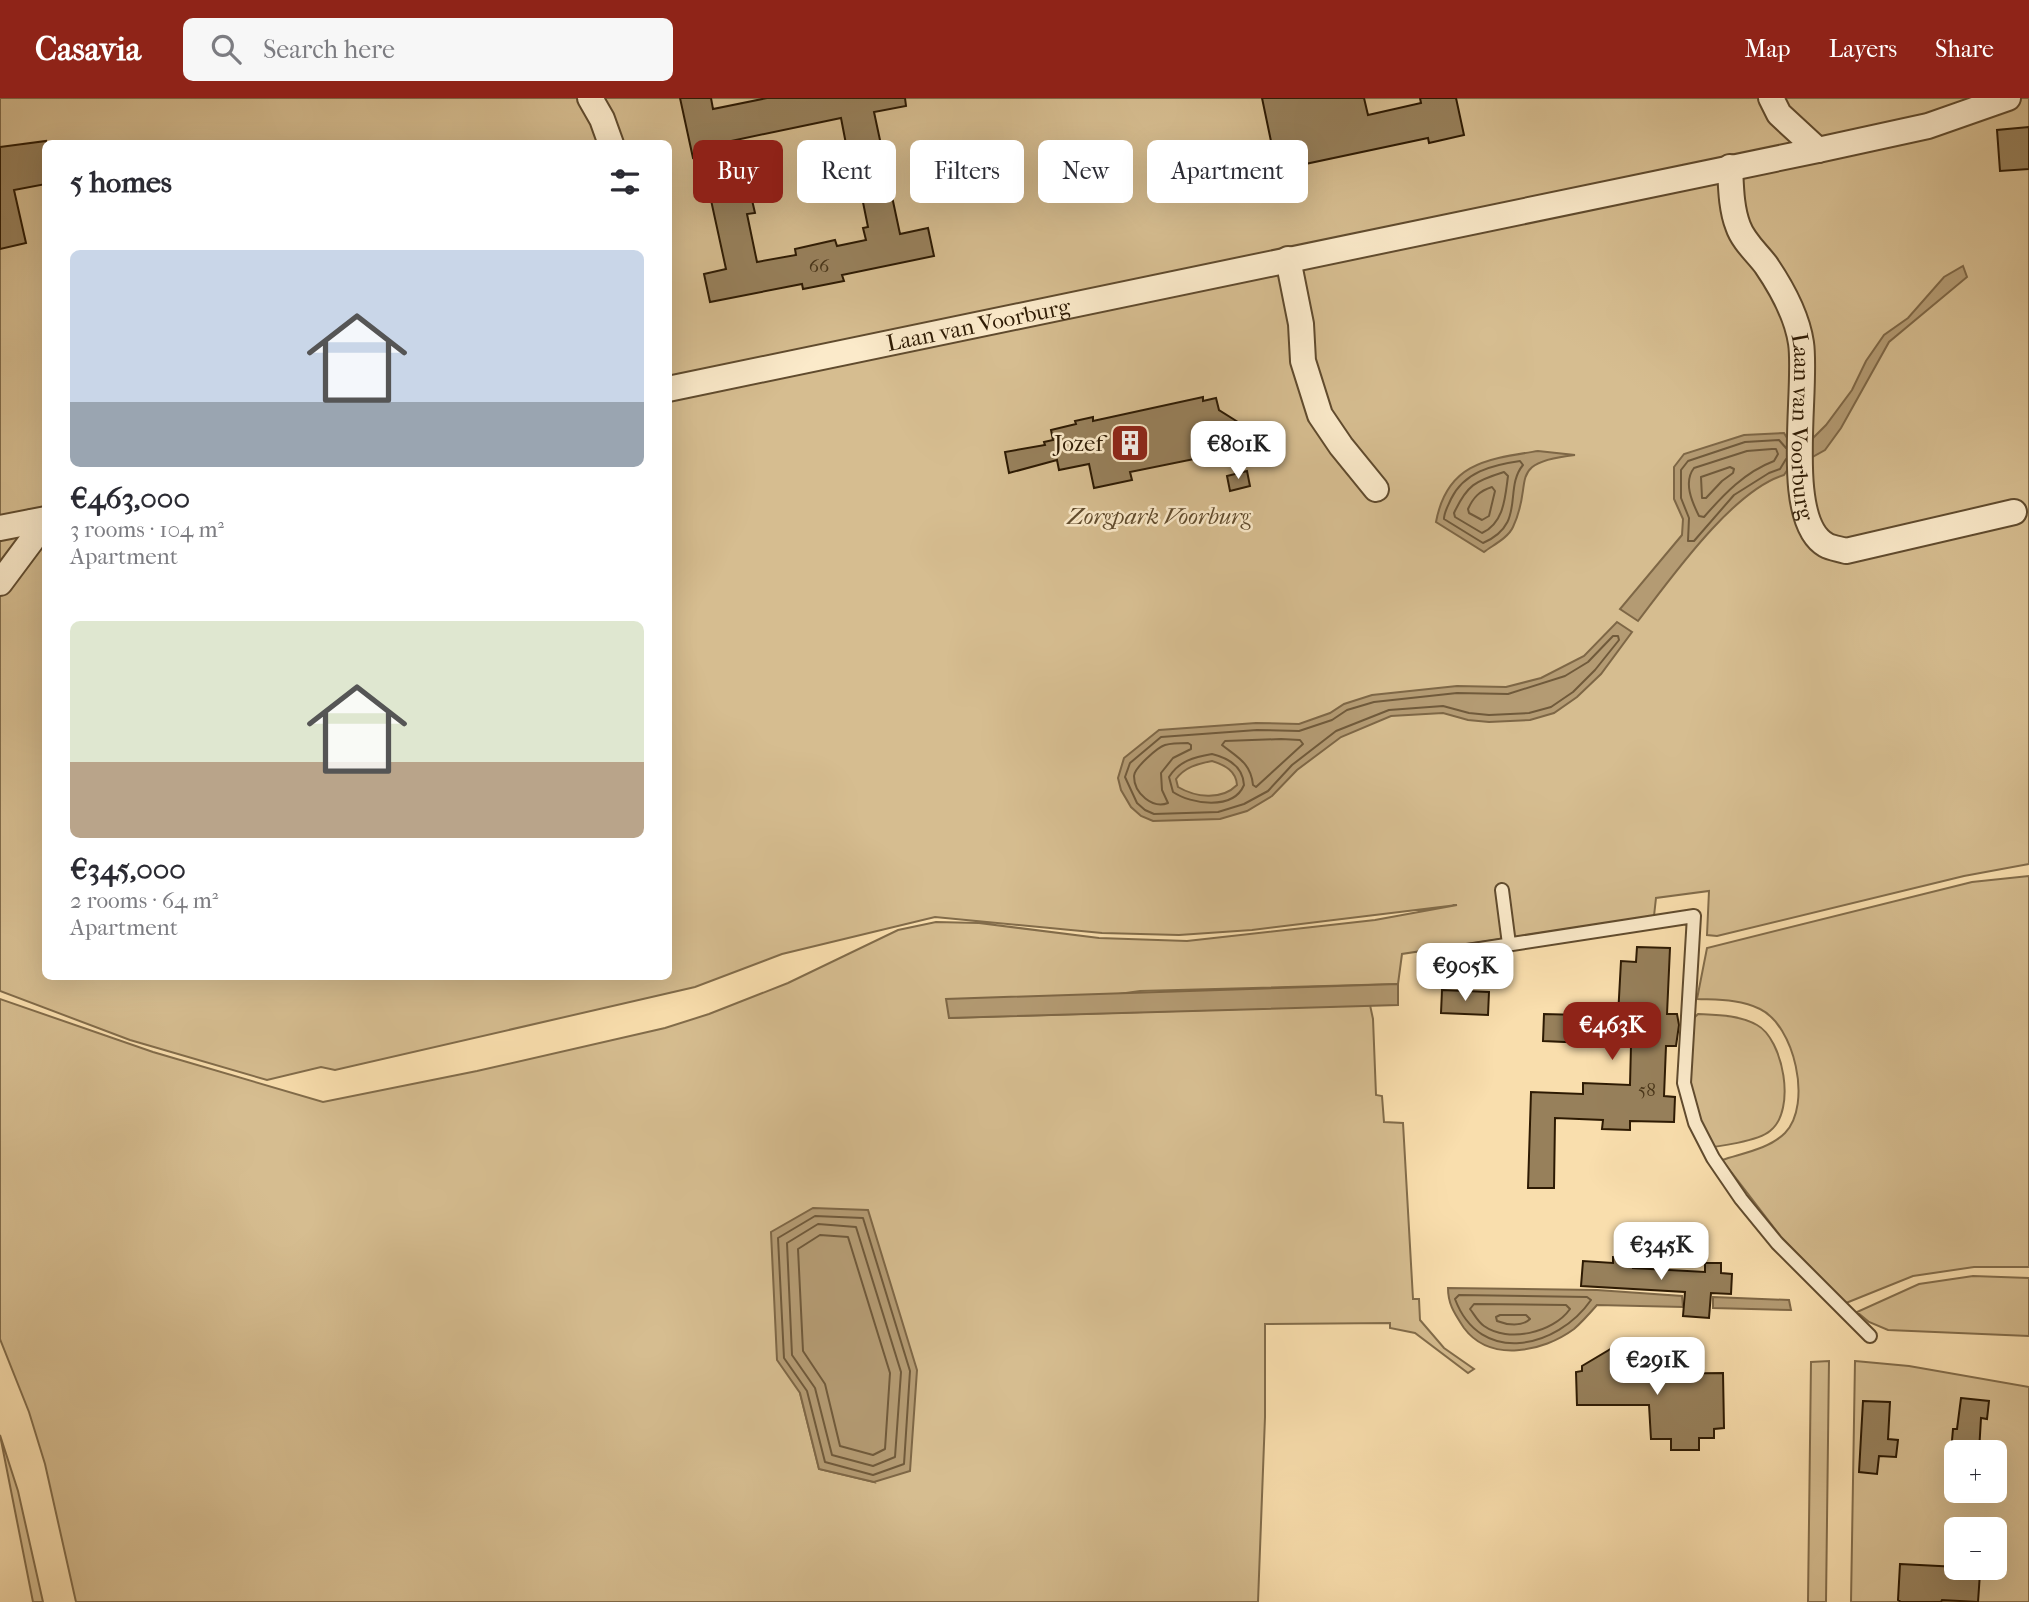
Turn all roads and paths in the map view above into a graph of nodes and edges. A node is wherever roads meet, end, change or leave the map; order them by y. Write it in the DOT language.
graph roads {
  1 [pos="590,98"];
  2 [pos="1771,98"];
  3 [pos="2008,98"];
  4 [pos="610,140"];
  5 [pos="1818,150"];
  6 [pos="1730,167"];
  7 [pos="1288,259"];
  8 [pos="672,388"];
  9 [pos="1376,489"];
  10 [pos="2014,512"];
  11 [pos="0,528"];
  12 [pos="40,532"];
  13 [pos="0,583"];
  14 [pos="1502,890"];
  15 [pos="1509,944"];
  16 [pos="1428,957"];
  17 [pos="1870,1336"];
  1 -- 4 [label="street"];
  2 -- 5 [label="street"];
  3 -- 5 [label="street, Laan van Voorburg"];
  5 -- 6 [label="street, Laan van Voorburg"];
  6 -- 7 [label="street, Laan van Voorburg"];
  6 -- 10 [label="street, Laan van Voorburg"];
  7 -- 8 [label="street, Laan van Voorburg"];
  7 -- 9 [label="street"];
  11 -- 12 [label="street"];
  12 -- 13 [label="street"];
  14 -- 15 [label="lane"];
  15 -- 16 [label="lane"];
  15 -- 17 [label="lane"];
}
